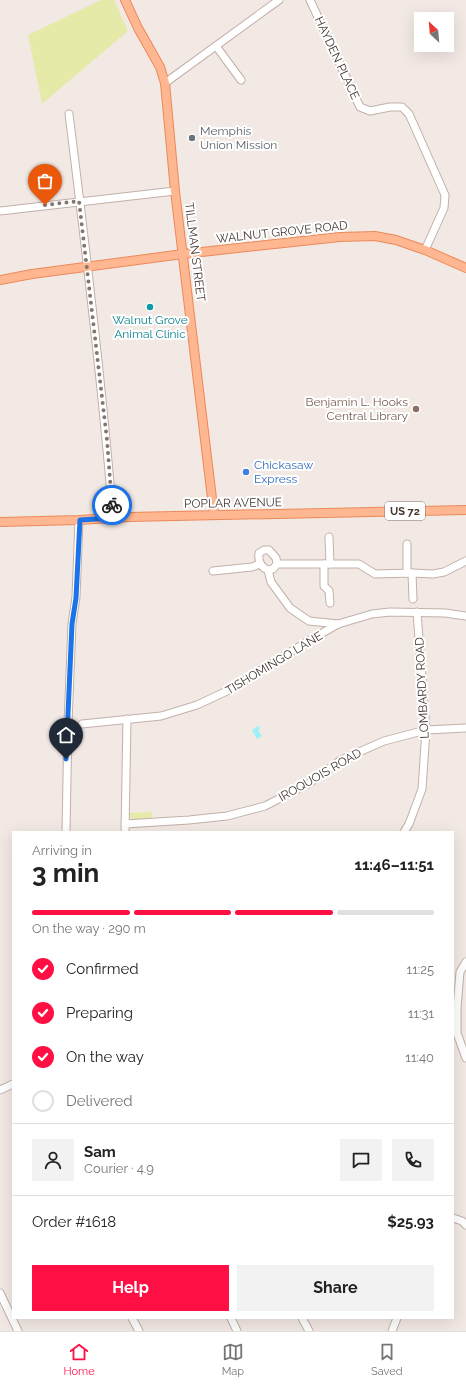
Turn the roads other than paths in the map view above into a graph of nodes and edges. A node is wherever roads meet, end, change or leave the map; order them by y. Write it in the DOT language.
graph roads {
  1 [pos="125,0"];
  2 [pos="279,0"];
  3 [pos="310,0"];
  4 [pos="216,46"];
  5 [pos="241,80"];
  6 [pos="165,83"];
  7 [pos="69,114"];
  8 [pos="175,191"];
  9 [pos="79,201"];
  10 [pos="0,211"];
  11 [pos="425,250"];
  12 [pos="183,254"];
  13 [pos="87,266"];
  14 [pos="466,268"];
  15 [pos="0,280"];
  16 [pos="466,510"];
  17 [pos="214,515"];
  18 [pos="113,518"];
  19 [pos="80,520"];
  20 [pos="0,522"];
  21 [pos="329,537"];
  22 [pos="407,544"];
  23 [pos="466,562"];
  24 [pos="260,564"];
  25 [pos="277,564"];
  26 [pos="327,564"];
  27 [pos="268,570"];
  28 [pos="213,571"];
  29 [pos="409,573"];
  30 [pos="413,599"];
  31 [pos="330,602"];
  32 [pos="417,612"];
  33 [pos="466,616"];
  34 [pos="338,624"];
  35 [pos="128,719"];
  36 [pos="82,724"];
  37 [pos="466,728"];
  38 [pos="426,730"];
  39 [pos="125,824"];
  40 [pos="66,831"];
  41 [pos="125,831"];
  42 [pos="405,831"];
  43 [pos="466,962"];
  44 [pos="460,972"];
  45 [pos="454,975"];
  46 [pos="466,1058"];
  47 [pos="12,1084"];
  48 [pos="0,1090"];
  49 [pos="454,1218"];
  50 [pos="466,1225"];
  51 [pos="0,1293"];
  52 [pos="12,1318"];
  53 [pos="12,1319"];
  54 [pos="134,1319"];
  55 [pos="231,1319"];
  56 [pos="303,1319"];
  57 [pos="397,1319"];
  58 [pos="18,1331"];
  59 [pos="138,1331"];
  60 [pos="237,1331"];
  61 [pos="309,1331"];
  62 [pos="392,1331"];
  1 -- 6 [label="main road, TILLMAN STREET"];
  2 -- 4 [label="street"];
  3 -- 11 [label="street, HAYDEN PLACE"];
  4 -- 5 [label="street"];
  4 -- 6 [label="street"];
  6 -- 8 [label="main road, TILLMAN STREET"];
  7 -- 9 [label="street"];
  8 -- 9 [label="street"];
  8 -- 12 [label="main road, TILLMAN STREET"];
  9 -- 10 [label="street"];
  9 -- 13 [label="street"];
  11 -- 12 [label="main road, WALNUT GROVE ROAD"];
  11 -- 14 [label="main road, WALNUT GROVE ROAD"];
  12 -- 13 [label="main road, WALNUT GROVE ROAD"];
  12 -- 17 [label="main road, TILLMAN STREET"];
  13 -- 15 [label="main road, WALNUT GROVE ROAD"];
  13 -- 18 [label="street"];
  16 -- 17 [label="main road, POPLAR AVENUE / US 72"];
  17 -- 18 [label="main road, POPLAR AVENUE / US 72"];
  18 -- 19 [label="main road, POPLAR AVENUE / US 72"];
  19 -- 20 [label="main road, POPLAR AVENUE / US 72"];
  19 -- 40 [label="street"];
  21 -- 26 [label="street"];
  22 -- 29 [label="street"];
  23 -- 29 [label="street"];
  24 -- 25 [label="street"];
  24 -- 27 [label="street"];
  24 -- 28 [label="street"];
  25 -- 26 [label="street"];
  25 -- 27 [label="street"];
  26 -- 29 [label="street"];
  26 -- 31 [label="street"];
  27 -- 34 [label="street"];
  29 -- 30 [label="street"];
  32 -- 33 [label="street, TISHOMINGO LANE"];
  32 -- 34 [label="street, TISHOMINGO LANE"];
  32 -- 38 [label="street, LOMBARDY ROAD"];
  34 -- 35 [label="street, TISHOMINGO LANE"];
  35 -- 36 [label="street, TISHOMINGO LANE"];
  35 -- 39 [label="street"];
  37 -- 38 [label="street, IROQUOIS ROAD"];
  38 -- 39 [label="street, IROQUOIS ROAD"];
  38 -- 42 [label="street, LOMBARDY ROAD"];
  39 -- 41 [label="street"];
  43 -- 44 [label="street"];
  44 -- 45 [label="street"];
  44 -- 46 [label="street"];
  47 -- 48 [label="street"];
  49 -- 50 [label="street"];
  51 -- 52 [label="street"];
  53 -- 58 [label="street"];
  54 -- 59 [label="street"];
  55 -- 60 [label="street"];
  56 -- 61 [label="street"];
  57 -- 62 [label="street"];
}
